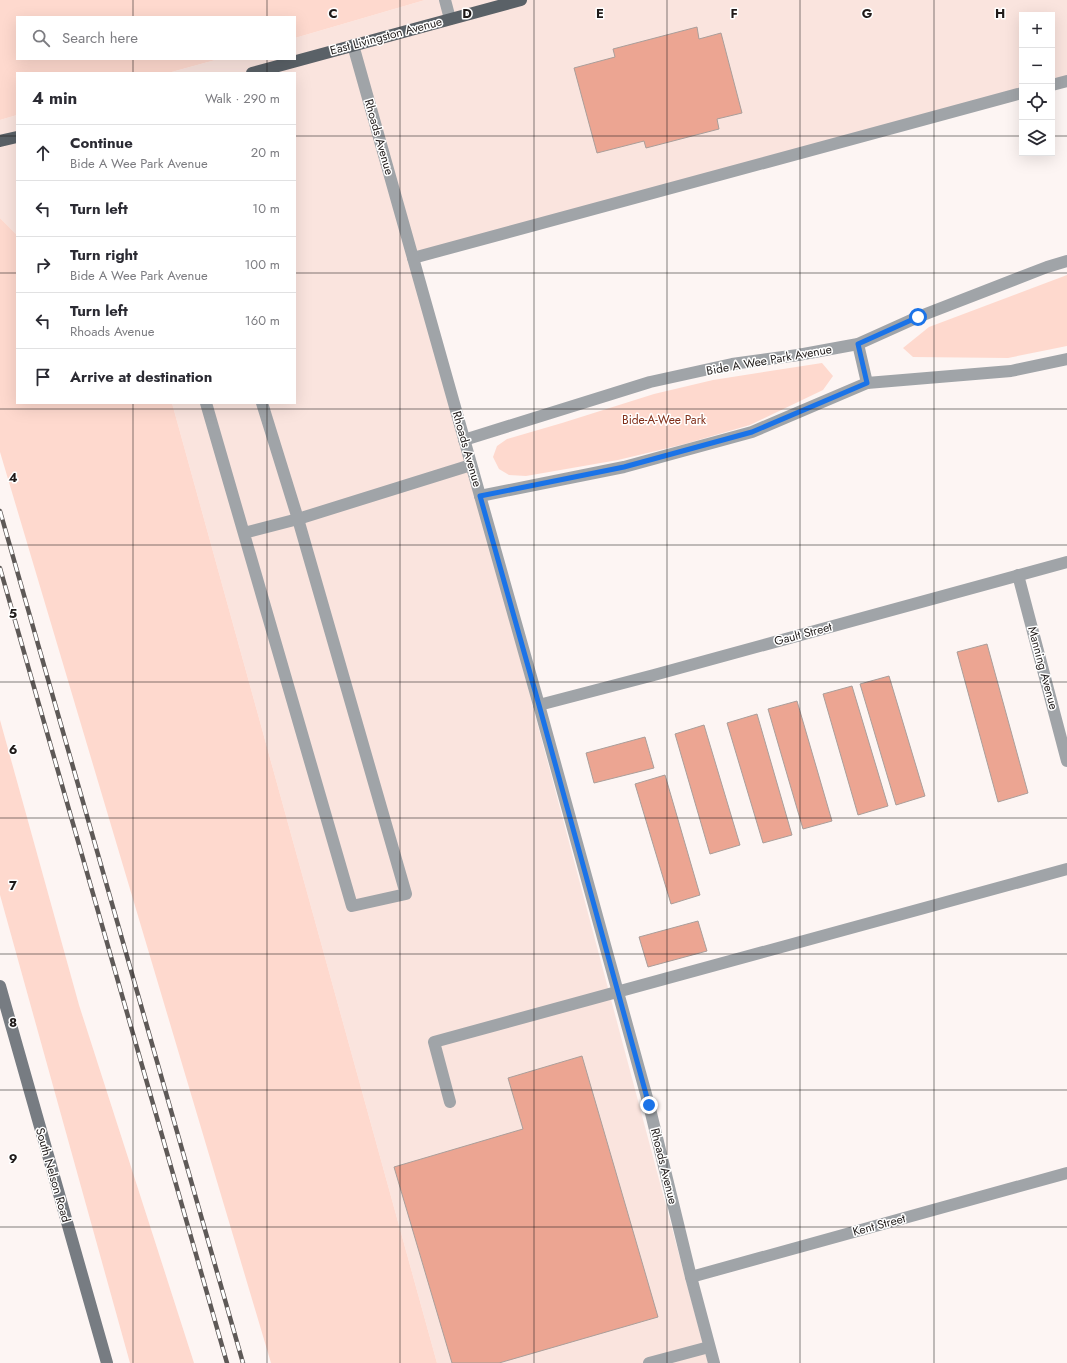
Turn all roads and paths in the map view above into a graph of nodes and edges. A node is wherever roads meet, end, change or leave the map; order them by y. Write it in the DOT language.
graph roads {
  1 [pos="445,0"];
  2 [pos="521,0"];
  3 [pos="450,19"];
  4 [pos="353,45"];
  5 [pos="256,72"];
  6 [pos="1067,81"];
  7 [pos="1055,84"];
  8 [pos="1019,94"];
  9 [pos="16,137"];
  10 [pos="0,141"];
  11 [pos="413,258"];
  12 [pos="1067,261"];
  13 [pos="858,344"];
  14 [pos="1067,359"];
  15 [pos="867,383"];
  16 [pos="206,404"];
  17 [pos="262,404"];
  18 [pos="464,440"];
  19 [pos="472,465"];
  20 [pos="480,496"];
  21 [pos="298,519"];
  22 [pos="244,533"];
  23 [pos="1067,562"];
  24 [pos="1018,575"];
  25 [pos="539,705"];
  26 [pos="1067,761"];
  27 [pos="1067,869"];
  28 [pos="0,986"];
  29 [pos="618,992"];
  30 [pos="450,1102"];
  31 [pos="1067,1173"];
  32 [pos="691,1277"];
  33 [pos="709,1347"];
  34 [pos="106,1363"];
  35 [pos="649,1363"];
  36 [pos="714,1363"];
  1 -- 3 [label="street"];
  2 -- 3 [label="main road, East Livingston Avenue"];
  3 -- 4 [label="main road, East Livingston Avenue"];
  4 -- 5 [label="main road, East Livingston Avenue"];
  4 -- 11 [label="street, Rhoads Avenue"];
  6 -- 7 [label="street"];
  8 -- 11 [label="street"];
  9 -- 10 [label="main road"];
  11 -- 18 [label="street, Rhoads Avenue"];
  12 -- 13 [label="street, Bide A Wee Park Avenue"];
  13 -- 15 [label="street"];
  13 -- 18 [label="street, Bide A Wee Park Avenue"];
  14 -- 15 [label="street"];
  15 -- 20 [label="street"];
  16 -- 22 [label="street"];
  17 -- 21 [label="street"];
  18 -- 19 [label="street, Rhoads Avenue"];
  19 -- 20 [label="street, Rhoads Avenue"];
  19 -- 21 [label="street"];
  20 -- 25 [label="street, Rhoads Avenue"];
  21 -- 22 [label="street"];
  21 -- 22 [label="street"];
  23 -- 24 [label="street, Gault Street"];
  24 -- 25 [label="street, Gault Street"];
  24 -- 26 [label="street, Manning Avenue"];
  25 -- 29 [label="street, Rhoads Avenue"];
  27 -- 29 [label="street"];
  28 -- 34 [label="street, South Nelson Road"];
  29 -- 30 [label="street"];
  29 -- 32 [label="street, Rhoads Avenue"];
  31 -- 32 [label="street, Kent Street"];
  32 -- 33 [label="street, Rhoads Avenue"];
  33 -- 35 [label="street"];
  33 -- 36 [label="street, Rhoads Avenue"];
}
